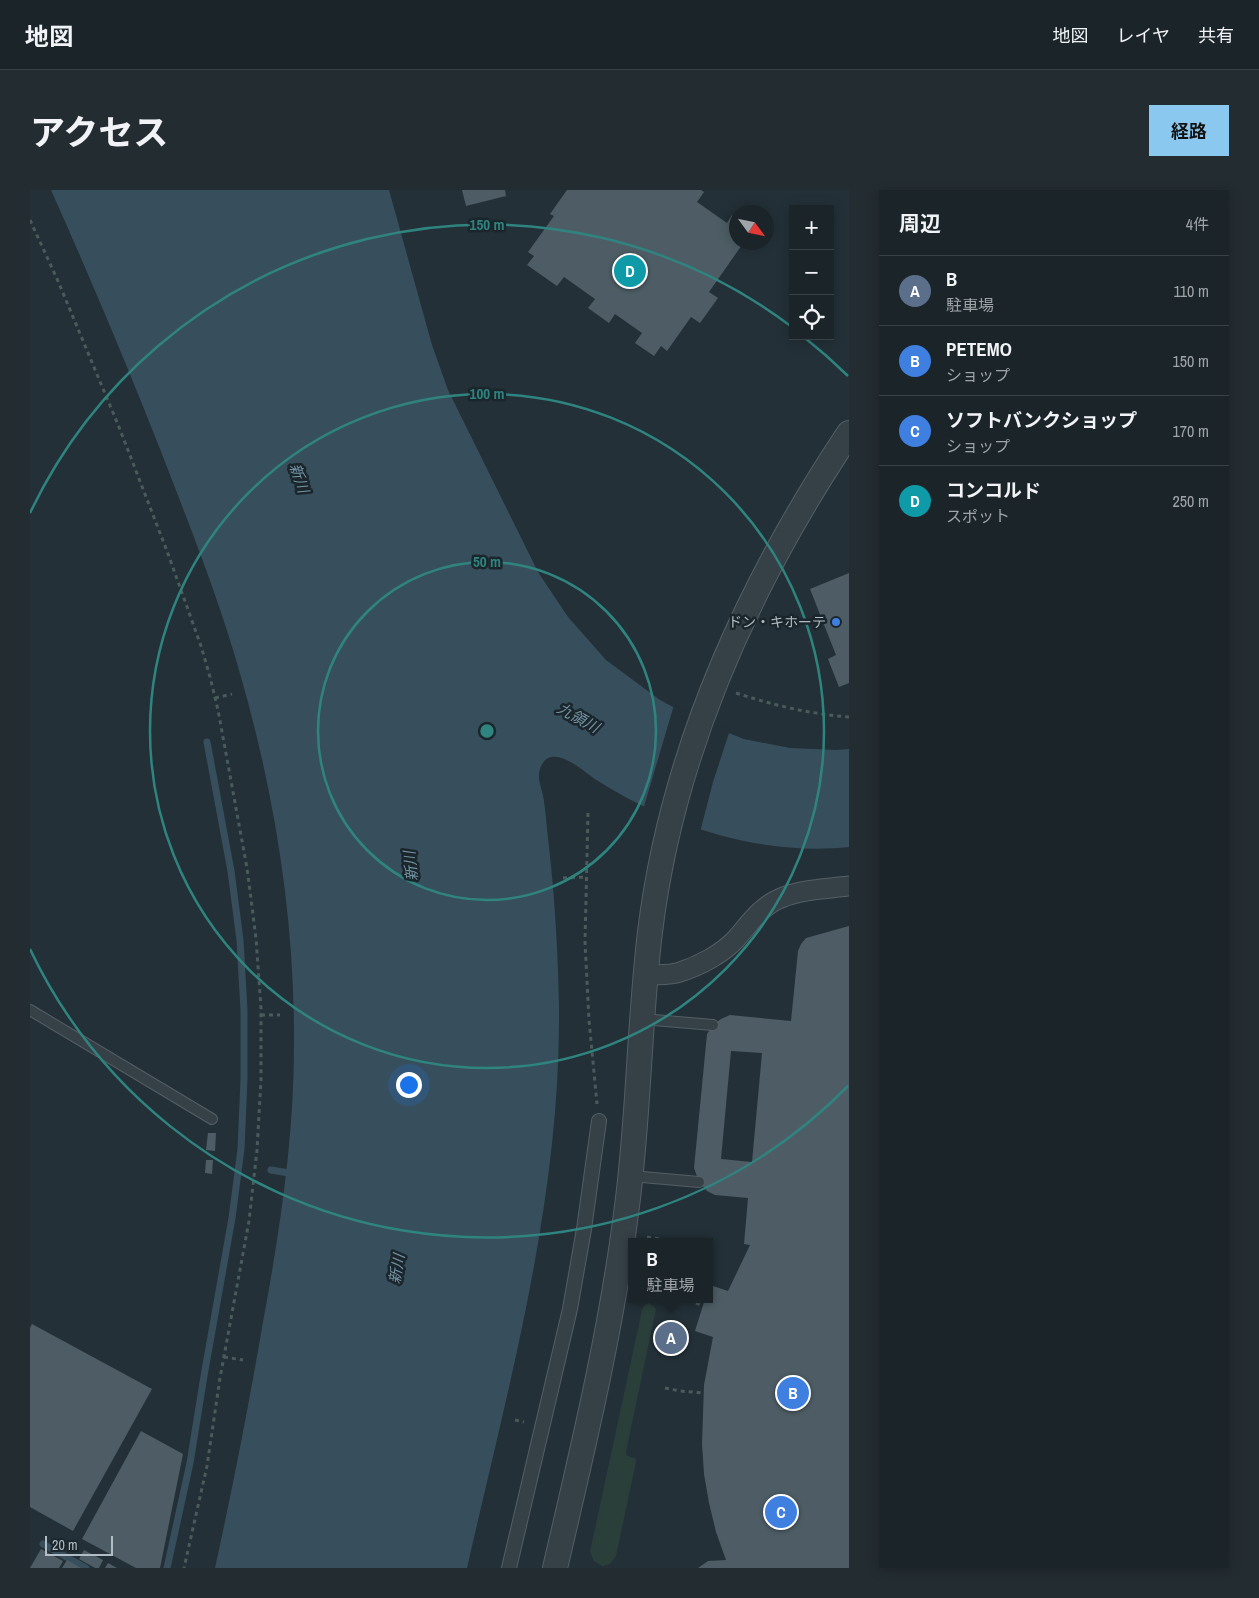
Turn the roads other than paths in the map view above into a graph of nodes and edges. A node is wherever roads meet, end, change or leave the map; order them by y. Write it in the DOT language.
graph roads {
  1 [pos="849,433"];
  2 [pos="849,886"];
  3 [pos="645,975"];
  4 [pos="30,1010"];
  5 [pos="642,1019"];
  6 [pos="713,1025"];
  7 [pos="212,1119"];
  8 [pos="599,1121"];
  9 [pos="631,1176"];
  10 [pos="699,1182"];
  11 [pos="510,1568"];
  12 [pos="555,1568"];
  1 -- 3 [label="street"];
  2 -- 3 [label="street"];
  3 -- 5 [label="street"];
  4 -- 7 [label="lane"];
  5 -- 6 [label="lane"];
  5 -- 9 [label="street"];
  8 -- 11 [label="street"];
  9 -- 10 [label="lane"];
  9 -- 12 [label="street"];
}
